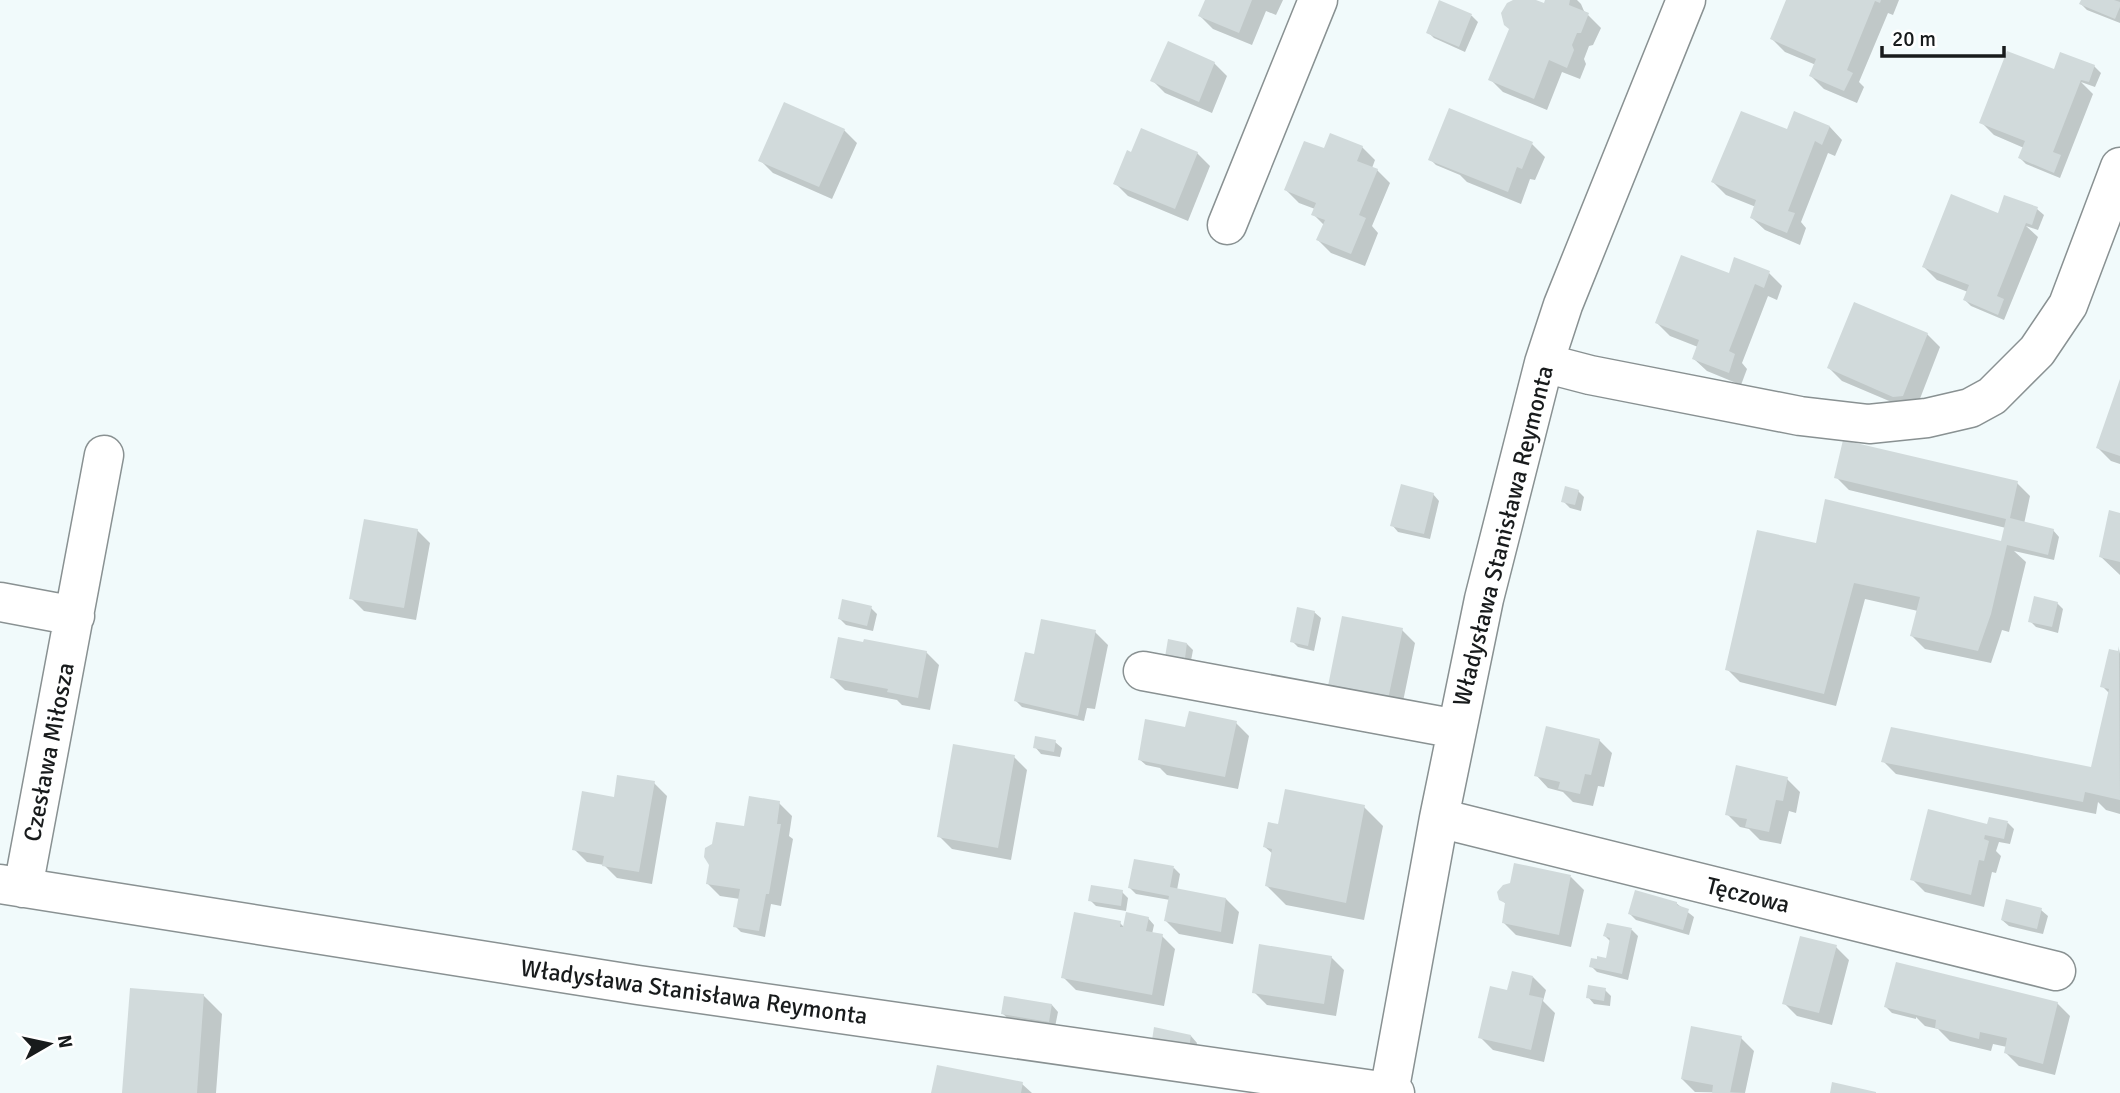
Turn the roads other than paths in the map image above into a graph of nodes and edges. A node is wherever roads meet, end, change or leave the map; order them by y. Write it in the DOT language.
graph roads {
  1 [pos="1318,0"];
  2 [pos="1686,0"];
  3 [pos="2120,167"];
  4 [pos="1227,225"];
  5 [pos="1544,363"];
  6 [pos="104,456"];
  7 [pos="0,602"];
  8 [pos="75,616"];
  9 [pos="1143,671"];
  10 [pos="1457,729"];
  11 [pos="1439,818"];
  12 [pos="11,886"];
  13 [pos="2056,971"];
  14 [pos="1391,1093"];
  1 -- 4 [label="street"];
  2 -- 5 [label="street, Władysława Stanisława Reymonta"];
  3 -- 5 [label="street"];
  5 -- 10 [label="street, Władysława Stanisława Reymonta"];
  6 -- 8 [label="street, Czesława Miłosza"];
  7 -- 8 [label="street"];
  8 -- 12 [label="street, Czesława Miłosza"];
  9 -- 10 [label="street"];
  10 -- 11 [label="street, Władysława Stanisława Reymonta"];
  11 -- 13 [label="street, Tęczowa"];
  11 -- 14 [label="street, Władysława Stanisława Reymonta"];
  12 -- 14 [label="street, Władysława Stanisława Reymonta"];
}
